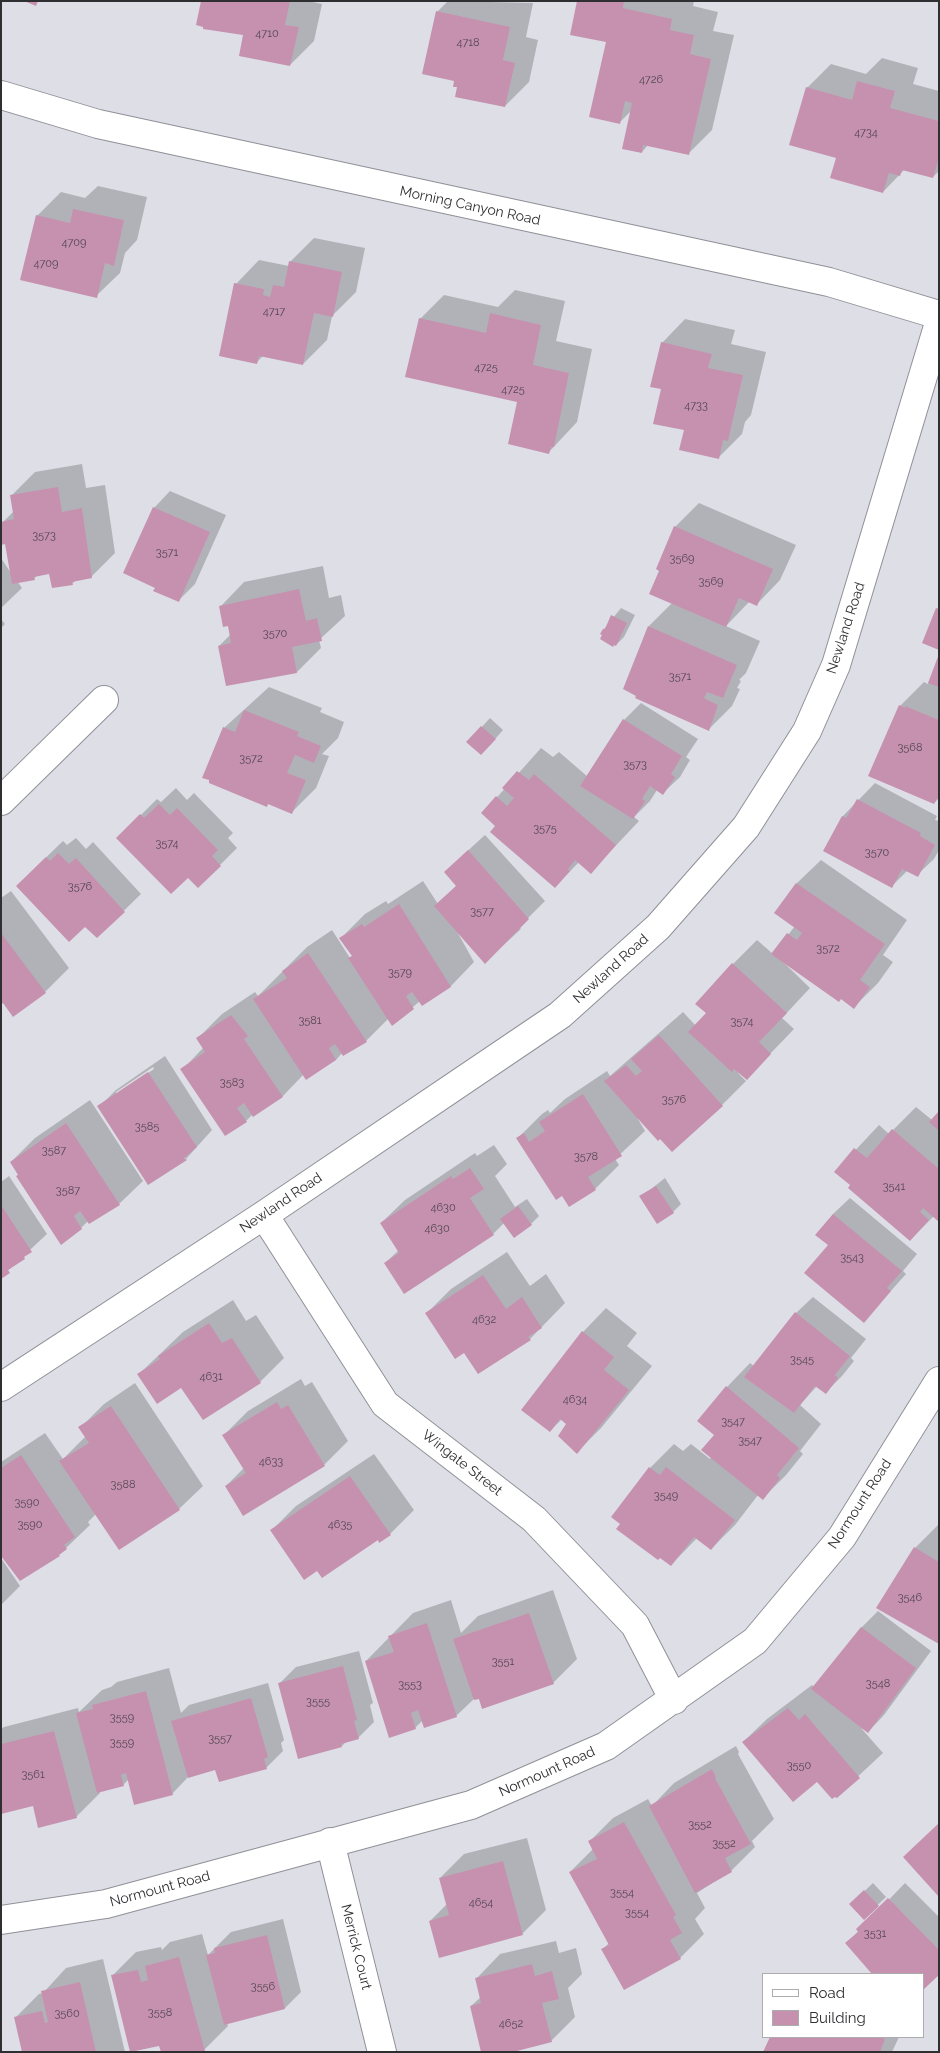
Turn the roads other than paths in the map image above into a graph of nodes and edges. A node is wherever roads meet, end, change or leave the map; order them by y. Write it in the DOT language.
graph roads {
  1 [pos="1,95"];
  2 [pos="939,315"];
  3 [pos="939,323"];
  4 [pos="104,700"];
  5 [pos="1,801"];
  6 [pos="264,1215"];
  7 [pos="939,1381"];
  8 [pos="1,1387"];
  9 [pos="674,1700"];
  10 [pos="330,1842"];
  11 [pos="1,1920"];
  12 [pos="382,2052"];
  1 -- 2 [label="street, Morning Canyon Road"];
  3 -- 6 [label="street, Newland Road"];
  4 -- 5 [label="street"];
  6 -- 8 [label="street, Newland Road"];
  6 -- 9 [label="street, Wingate Street"];
  7 -- 9 [label="street, Normount Road"];
  9 -- 10 [label="street, Normount Road"];
  10 -- 11 [label="street, Normount Road"];
  10 -- 12 [label="street, Merrick Court"];
}
